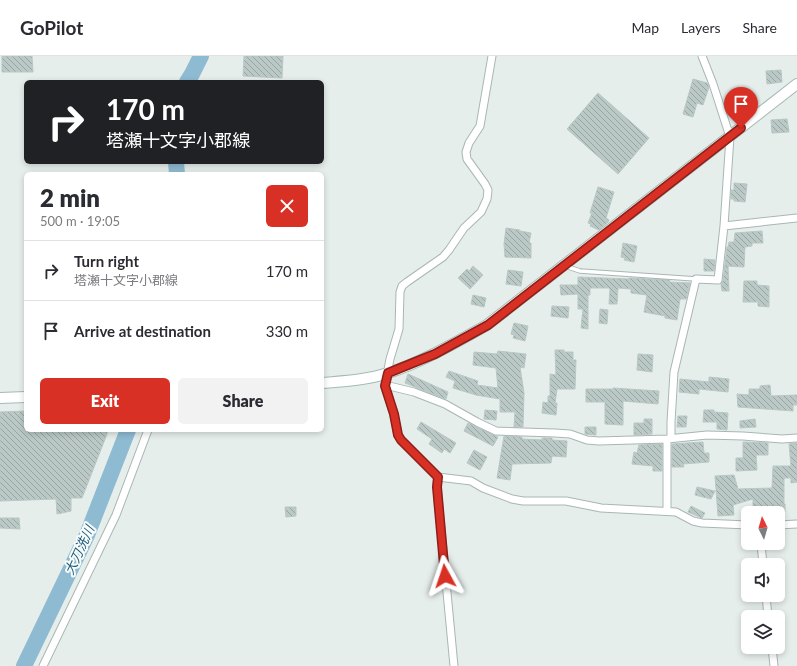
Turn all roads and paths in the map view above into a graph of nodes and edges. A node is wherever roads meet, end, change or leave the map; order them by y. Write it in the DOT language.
graph roads {
  1 [pos="492,56"];
  2 [pos="702,56"];
  3 [pos="797,84"];
  4 [pos="730,137"];
  5 [pos="797,218"];
  6 [pos="724,226"];
  7 [pos="564,266"];
  8 [pos="696,279"];
  9 [pos="388,373"];
  10 [pos="324,383"];
  11 [pos="385,386"];
  12 [pos="24,397"];
  13 [pos="0,398"];
  14 [pos="147,432"];
  15 [pos="669,438"];
  16 [pos="797,438"];
  17 [pos="438,477"];
  18 [pos="668,511"];
  19 [pos="797,524"];
  20 [pos="741,525"];
  21 [pos="785,525"];
  22 [pos="773,654"];
  23 [pos="43,666"];
  24 [pos="454,666"];
  25 [pos="774,666"];
  1 -- 9 [label="street"];
  2 -- 4 [label="street"];
  3 -- 4 [label="main road"];
  4 -- 6 [label="street"];
  4 -- 7 [label="main road"];
  5 -- 6 [label="street"];
  6 -- 8 [label="street"];
  7 -- 8 [label="lane"];
  7 -- 9 [label="main road"];
  8 -- 15 [label="street"];
  9 -- 10 [label="main road"];
  9 -- 11 [label="street"];
  11 -- 15 [label="street"];
  11 -- 17 [label="street"];
  12 -- 13 [label="main road"];
  14 -- 23 [label="street"];
  15 -- 16 [label="street"];
  15 -- 18 [label="street"];
  17 -- 18 [label="street"];
  17 -- 24 [label="street"];
  18 -- 20 [label="street"];
  19 -- 21 [label="street"];
  22 -- 25 [label="street"];
}
